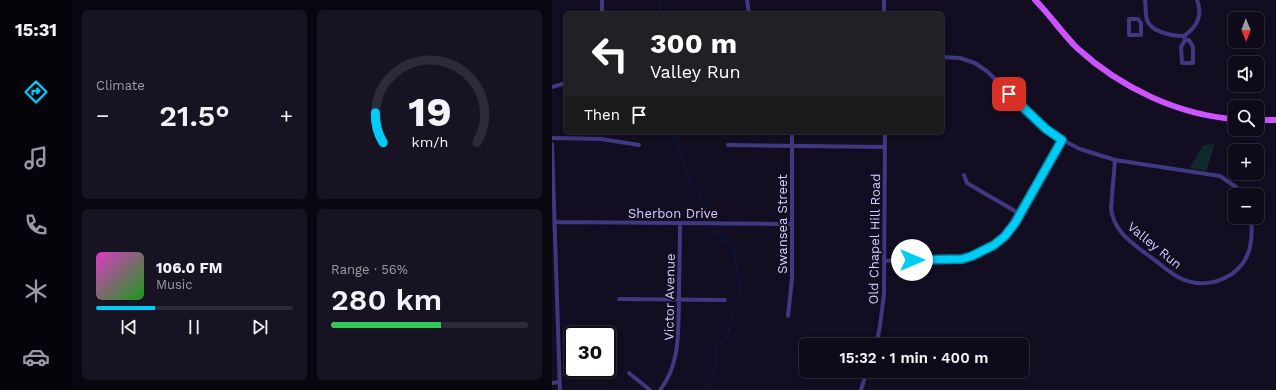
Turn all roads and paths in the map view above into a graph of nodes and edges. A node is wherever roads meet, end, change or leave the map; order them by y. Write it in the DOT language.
graph roads {
  1 [pos="602,0"];
  2 [pos="747,0"];
  3 [pos="884,0"];
  4 [pos="1035,0"];
  5 [pos="1146,0"];
  6 [pos="1197,0"];
  7 [pos="602,12"];
  8 [pos="749,12"];
  9 [pos="884,12"];
  10 [pos="1147,20"];
  11 [pos="1141,23"];
  12 [pos="1184,38"];
  13 [pos="944,57"];
  14 [pos="564,84"];
  15 [pos="552,87"];
  16 [pos="1228,118"];
  17 [pos="1264,120"];
  18 [pos="1276,120"];
  19 [pos="792,134"];
  20 [pos="885,134"];
  21 [pos="552,138"];
  22 [pos="1062,140"];
  23 [pos="552,144"];
  24 [pos="639,145"];
  25 [pos="728,145"];
  26 [pos="792,146"];
  27 [pos="885,147"];
  28 [pos="1115,160"];
  29 [pos="964,175"];
  30 [pos="1238,188"];
  31 [pos="1020,214"];
  32 [pos="555,222"];
  33 [pos="680,224"];
  34 [pos="792,224"];
  35 [pos="1251,224"];
  36 [pos="885,260"];
  37 [pos="619,299"];
  38 [pos="679,300"];
  39 [pos="725,300"];
  40 [pos="788,316"];
  41 [pos="877,338"];
  42 [pos="629,373"];
  43 [pos="865,378"];
  44 [pos="559,382"];
  45 [pos="552,383"];
  46 [pos="560,390"];
  47 [pos="650,390"];
  48 [pos="660,390"];
  49 [pos="861,390"];
  1 -- 7 [label="street"];
  2 -- 8 [label="street"];
  3 -- 9 [label="street"];
  4 -- 16 [label="main road"];
  5 -- 10 [label="street"];
  6 -- 12 [label="street"];
  10 -- 11 [label="street"];
  10 -- 12 [label="street"];
  11 -- 11 [label="street"];
  12 -- 12 [label="street"];
  13 -- 22 [label="street"];
  14 -- 15 [label="street"];
  17 -- 18 [label="main road"];
  19 -- 26 [label="street, Swansea Street"];
  20 -- 27 [label="street, Old Chapel Hill Road"];
  21 -- 24 [label="street"];
  22 -- 28 [label="street"];
  22 -- 31 [label="street"];
  23 -- 32 [label="street"];
  25 -- 26 [label="street"];
  26 -- 27 [label="street"];
  26 -- 34 [label="street, Swansea Street"];
  27 -- 36 [label="street, Old Chapel Hill Road"];
  28 -- 30 [label="street"];
  28 -- 35 [label="street, Valley Run"];
  29 -- 31 [label="street"];
  31 -- 36 [label="street"];
  32 -- 33 [label="street, Sherbon Drive"];
  32 -- 44 [label="street"];
  33 -- 34 [label="street, Sherbon Drive"];
  33 -- 38 [label="street, Victor Avenue"];
  34 -- 40 [label="street, Swansea Street"];
  36 -- 41 [label="street, Old Chapel Hill Road"];
  37 -- 38 [label="street"];
  38 -- 39 [label="street"];
  38 -- 48 [label="street, Victor Avenue"];
  42 -- 47 [label="street"];
  43 -- 49 [label="street"];
  44 -- 45 [label="street"];
  44 -- 46 [label="street"];
}
